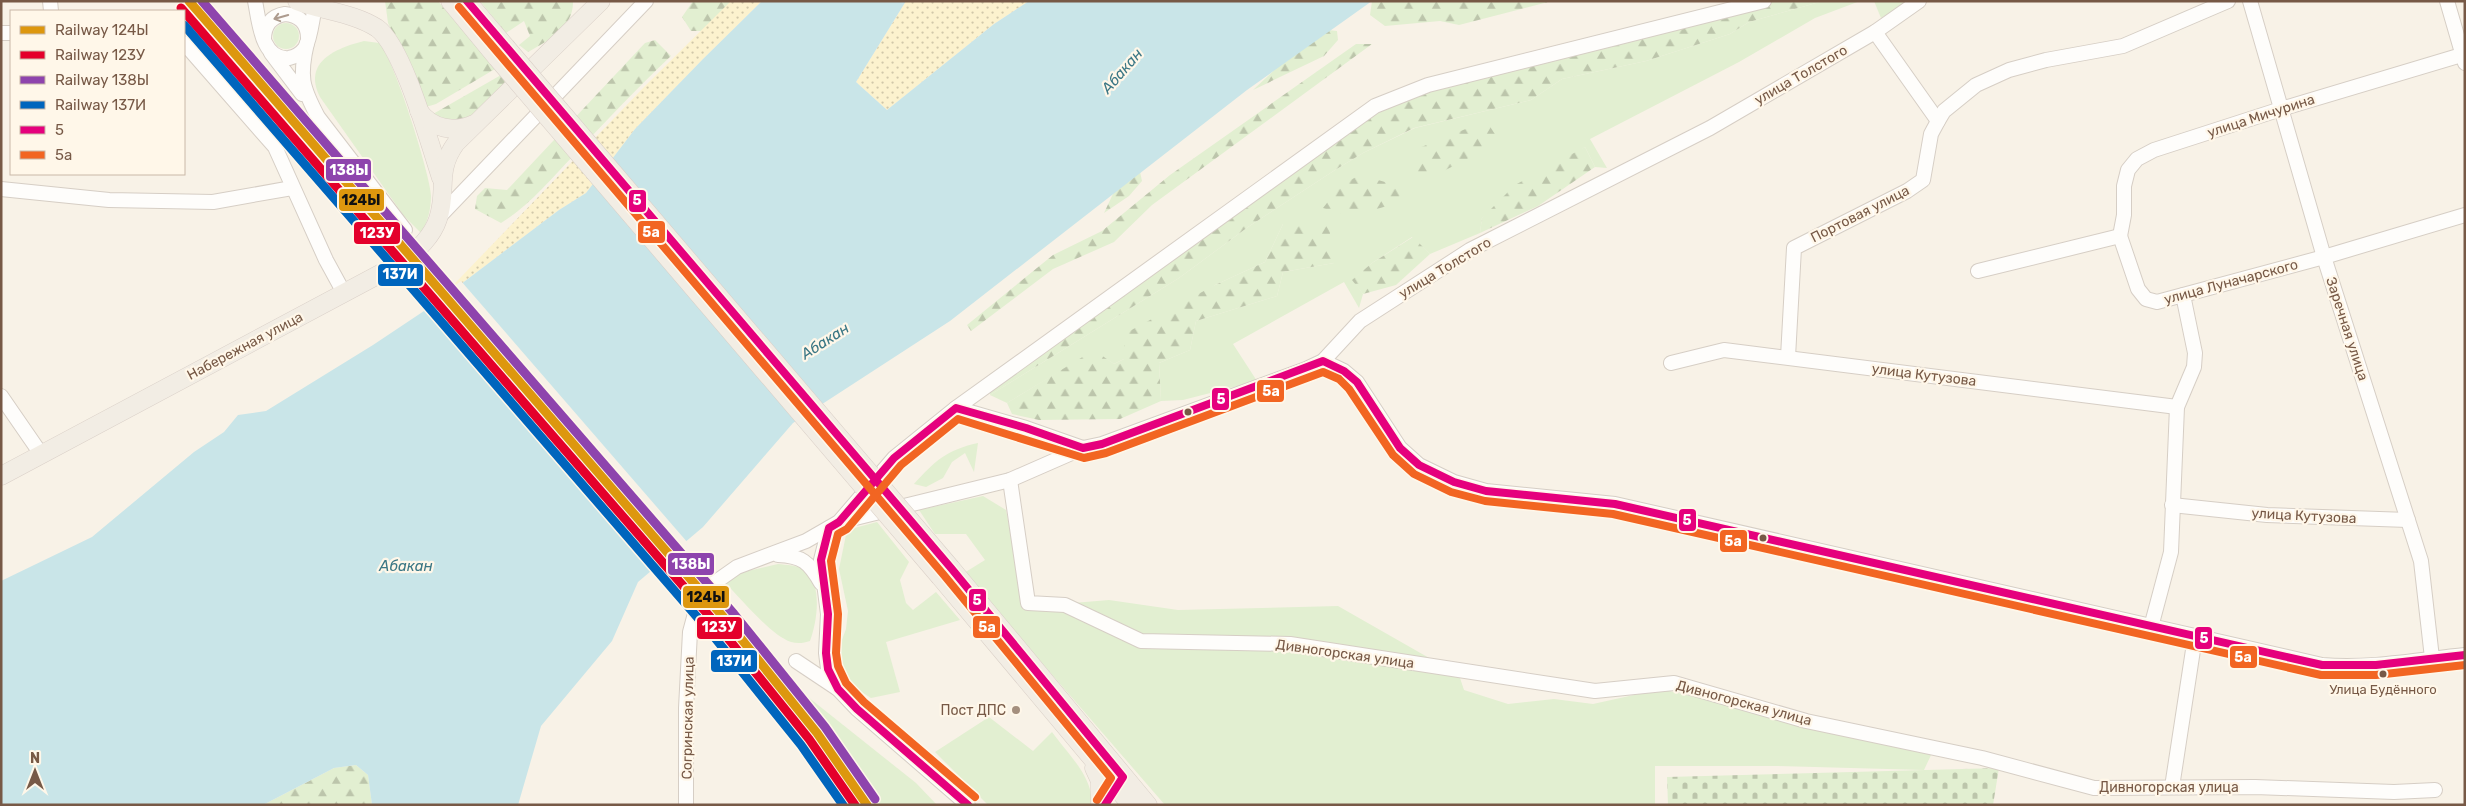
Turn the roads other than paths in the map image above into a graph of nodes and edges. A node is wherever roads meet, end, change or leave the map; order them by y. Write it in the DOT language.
graph roads {
  1 [pos="255,1"];
  2 [pos="297,1"];
  3 [pos="450,1"];
  4 [pos="467,1"];
  5 [pos="646,1"];
  6 [pos="1764,1"];
  7 [pos="1919,1"];
  8 [pos="2228,1"];
  9 [pos="2250,1"];
  10 [pos="2447,1"];
  11 [pos="594,3"];
  12 [pos="315,7"];
  13 [pos="1875,32"];
  14 [pos="307,41"];
  15 [pos="185,43"];
  16 [pos="267,46"];
  17 [pos="501,53"];
  18 [pos="2464,57"];
  19 [pos="416,107"];
  20 [pos="313,108"];
  21 [pos="2281,109"];
  22 [pos="479,121"];
  23 [pos="1938,121"];
  24 [pos="441,178"];
  25 [pos="292,188"];
  26 [pos="1,189"];
  27 [pos="2465,215"];
  28 [pos="439,217"];
  29 [pos="404,230"];
  30 [pos="2120,236"];
  31 [pos="2324,257"];
  32 [pos="1978,271"];
  33 [pos="344,293"];
  34 [pos="2183,295"];
  35 [pos="1788,356"];
  36 [pos="1323,361"];
  37 [pos="1671,363"];
  38 [pos="1,396"];
  39 [pos="2177,407"];
  40 [pos="956,408"];
  41 [pos="1083,448"];
  42 [pos="41,454"];
  43 [pos="1,476"];
  44 [pos="1010,480"];
  45 [pos="2172,505"];
  46 [pos="2408,520"];
  47 [pos="834,525"];
  48 [pos="774,554"];
  49 [pos="946,573"];
  50 [pos="824,588"];
  51 [pos="2151,627"];
  52 [pos="2195,636"];
  53 [pos="2465,655"];
  54 [pos="2432,658"];
  55 [pos="796,661"];
  56 [pos="838,689"];
  57 [pos="1088,754"];
  58 [pos="1119,783"];
  59 [pos="2172,787"];
  60 [pos="2435,790"];
  61 [pos="686,805"];
  62 [pos="968,805"];
  63 [pos="1100,805"];
  64 [pos="1105,805"];
  65 [pos="1131,805"];
  66 [pos="1148,805"];
  1 -- 16 [label="street"];
  2 -- 12 [label="main road"];
  3 -- 17 [label="main road"];
  4 -- 17 [label="main road"];
  5 -- 28 [label="street"];
  6 -- 40 [label="street"];
  7 -- 13 [label="street, улица Толстого"];
  8 -- 23 [label="street, Портовая улица"];
  9 -- 21 [label="street, Заречная улица"];
  10 -- 18 [label="street"];
  11 -- 22 [label="main road"];
  12 -- 14 [label="street"];
  12 -- 19 [label="main road"];
  13 -- 23 [label="street"];
  13 -- 36 [label="street, улица Толстого"];
  14 -- 16 [label="street"];
  14 -- 16 [label="street, one-way"];
  14 -- 20 [label="street"];
  15 -- 25 [label="street"];
  16 -- 20 [label="street"];
  17 -- 49 [label="main road, bridge"];
  18 -- 21 [label="street, улица Мичурина"];
  19 -- 22 [label="main road"];
  19 -- 24 [label="main road"];
  20 -- 29 [label="street"];
  21 -- 30 [label="street, улица Мичурина"];
  21 -- 31 [label="street, Заречная улица"];
  22 -- 24 [label="main road"];
  23 -- 35 [label="street, Портовая улица"];
  24 -- 28 [label="main road, Набережная улица"];
  25 -- 26 [label="street"];
  25 -- 33 [label="street"];
  27 -- 31 [label="street, улица Луначарского"];
  28 -- 33 [label="main road, Набережная улица"];
  30 -- 32 [label="street"];
  30 -- 34 [label="street, улица Луначарского"];
  31 -- 34 [label="street, улица Луначарского"];
  31 -- 46 [label="street, Заречная улица"];
  33 -- 42 [label="main road, Набережная улица"];
  34 -- 39 [label="street"];
  35 -- 37 [label="street, улица Кутузова"];
  35 -- 39 [label="street, улица Кутузова"];
  36 -- 41 [label="street, улица Толстого"];
  36 -- 51 [label="street"];
  38 -- 42 [label="street"];
  39 -- 45 [label="street"];
  40 -- 41 [label="street"];
  40 -- 47 [label="street"];
  41 -- 44 [label="street, улица Толстого"];
  42 -- 43 [label="main road, Набережная улица"];
  44 -- 47 [label="street, улица Толстого"];
  44 -- 59 [label="street, Дивногорская улица"];
  45 -- 46 [label="street, улица Кутузова"];
  45 -- 51 [label="street"];
  46 -- 54 [label="street, Заречная улица"];
  47 -- 48 [label="street, Согринская улица"];
  47 -- 50 [label="street"];
  48 -- 50 [label="street"];
  48 -- 61 [label="street, Согринская улица"];
  49 -- 57 [label="main road"];
  49 -- 58 [label="main road"];
  50 -- 56 [label="street"];
  51 -- 52 [label="street"];
  52 -- 54 [label="street"];
  52 -- 59 [label="street"];
  53 -- 54 [label="street"];
  55 -- 56 [label="street"];
  56 -- 62 [label="street"];
  57 -- 58 [label="main road"];
  57 -- 63 [label="main road"];
  58 -- 64 [label="main road"];
  58 -- 65 [label="main road"];
  58 -- 66 [label="main road"];
  59 -- 60 [label="street, Дивногорская улица"];
}
